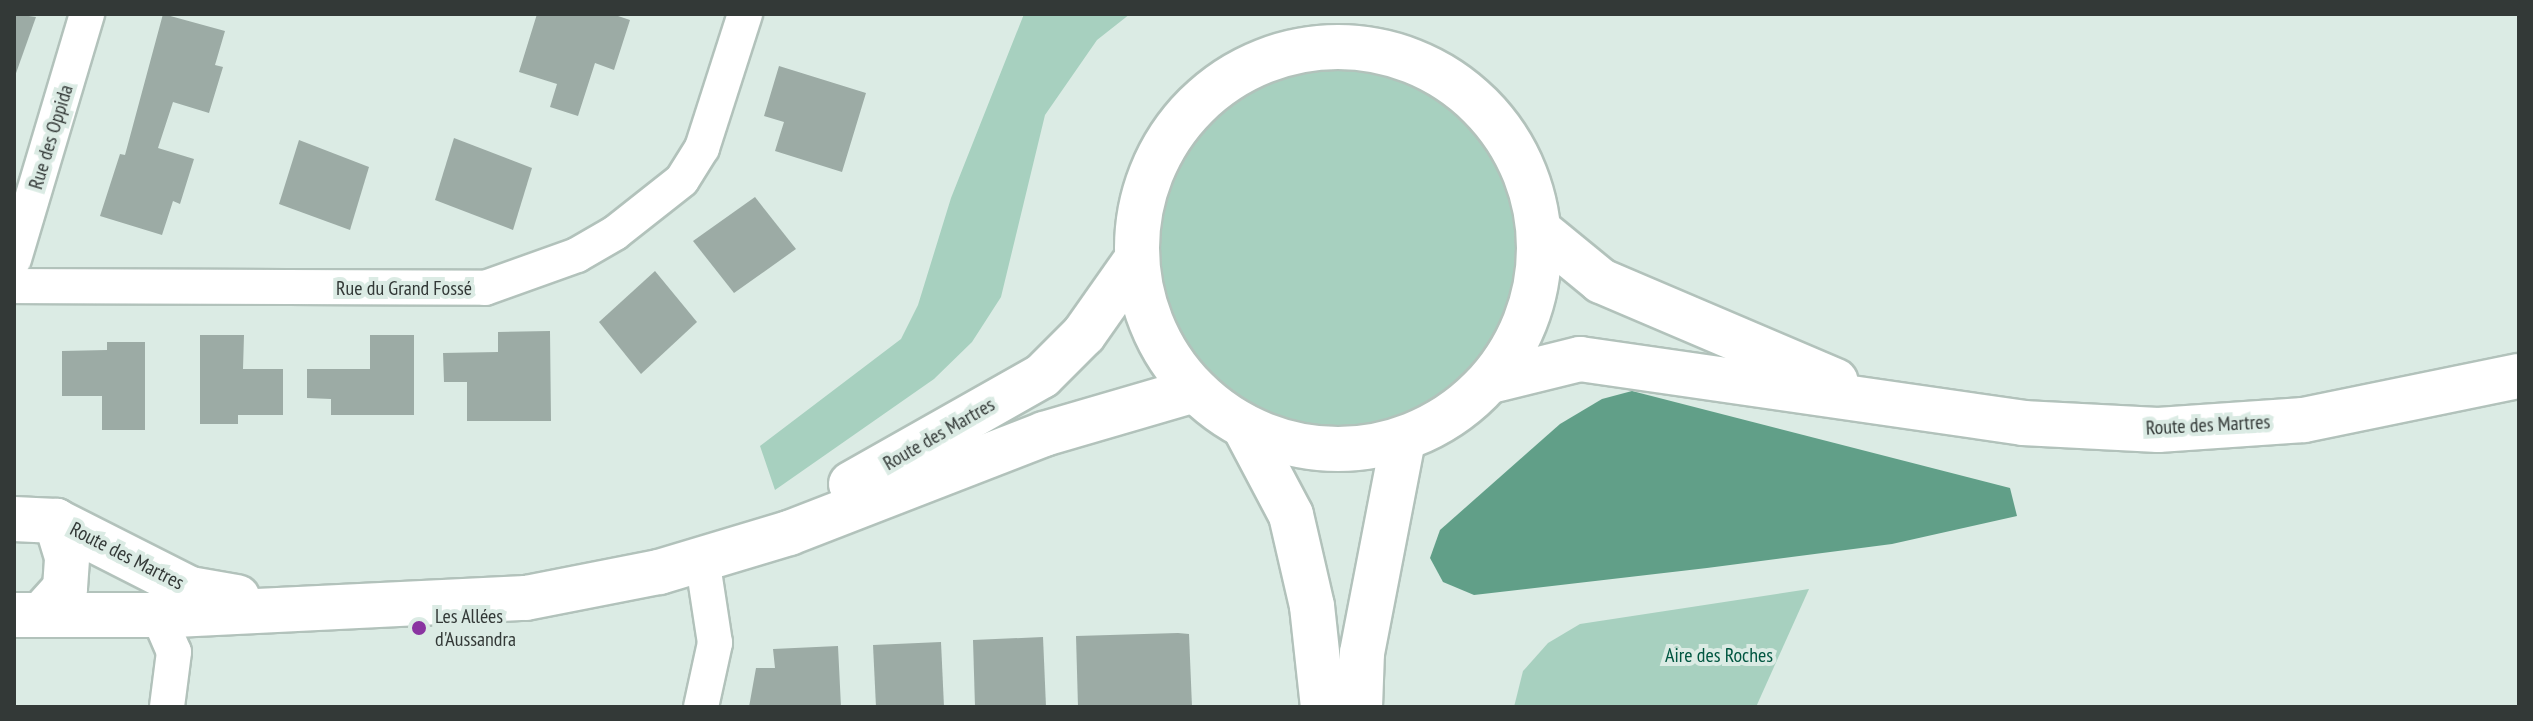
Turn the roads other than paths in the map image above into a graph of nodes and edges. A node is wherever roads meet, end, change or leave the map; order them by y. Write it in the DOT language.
graph roads {
  1 [pos="87,14"];
  2 [pos="745,14"];
  3 [pos="1540,231"];
  4 [pos="14,259"];
  5 [pos="1136,260"];
  6 [pos="14,286"];
  7 [pos="2519,376"];
  8 [pos="1491,381"];
  9 [pos="1194,390"];
  10 [pos="1894,405"];
  11 [pos="1245,428"];
  12 [pos="1403,440"];
  13 [pos="35,520"];
  14 [pos="702,558"];
  15 [pos="286,606"];
  16 [pos="27,615"];
  17 [pos="158,615"];
  18 [pos="167,707"];
  19 [pos="701,707"];
  20 [pos="1323,707"];
  21 [pos="1360,707"];
  1 -- 4 [label="street, Rue des Oppida"];
  2 -- 6 [label="street, Rue du Grand Fossé"];
  3 -- 5 [label="main road"];
  3 -- 8 [label="main road"];
  3 -- 10 [label="main road"];
  5 -- 9 [label="main road"];
  5 -- 14 [label="main road, Route des Martres"];
  7 -- 10 [label="main road, Route des Martres"];
  8 -- 10 [label="main road"];
  8 -- 12 [label="main road"];
  9 -- 11 [label="main road"];
  9 -- 14 [label="main road, Route des Martres"];
  11 -- 12 [label="main road"];
  11 -- 20 [label="main road"];
  12 -- 21 [label="main road"];
  13 -- 15 [label="main road, Route des Martres"];
  13 -- 16 [label="main road"];
  14 -- 15 [label="main road, Route des Martres"];
  14 -- 19 [label="street"];
  15 -- 17 [label="main road, Route des Martres"];
  16 -- 17 [label="main road, Route des Martres"];
  17 -- 18 [label="street"];
}
